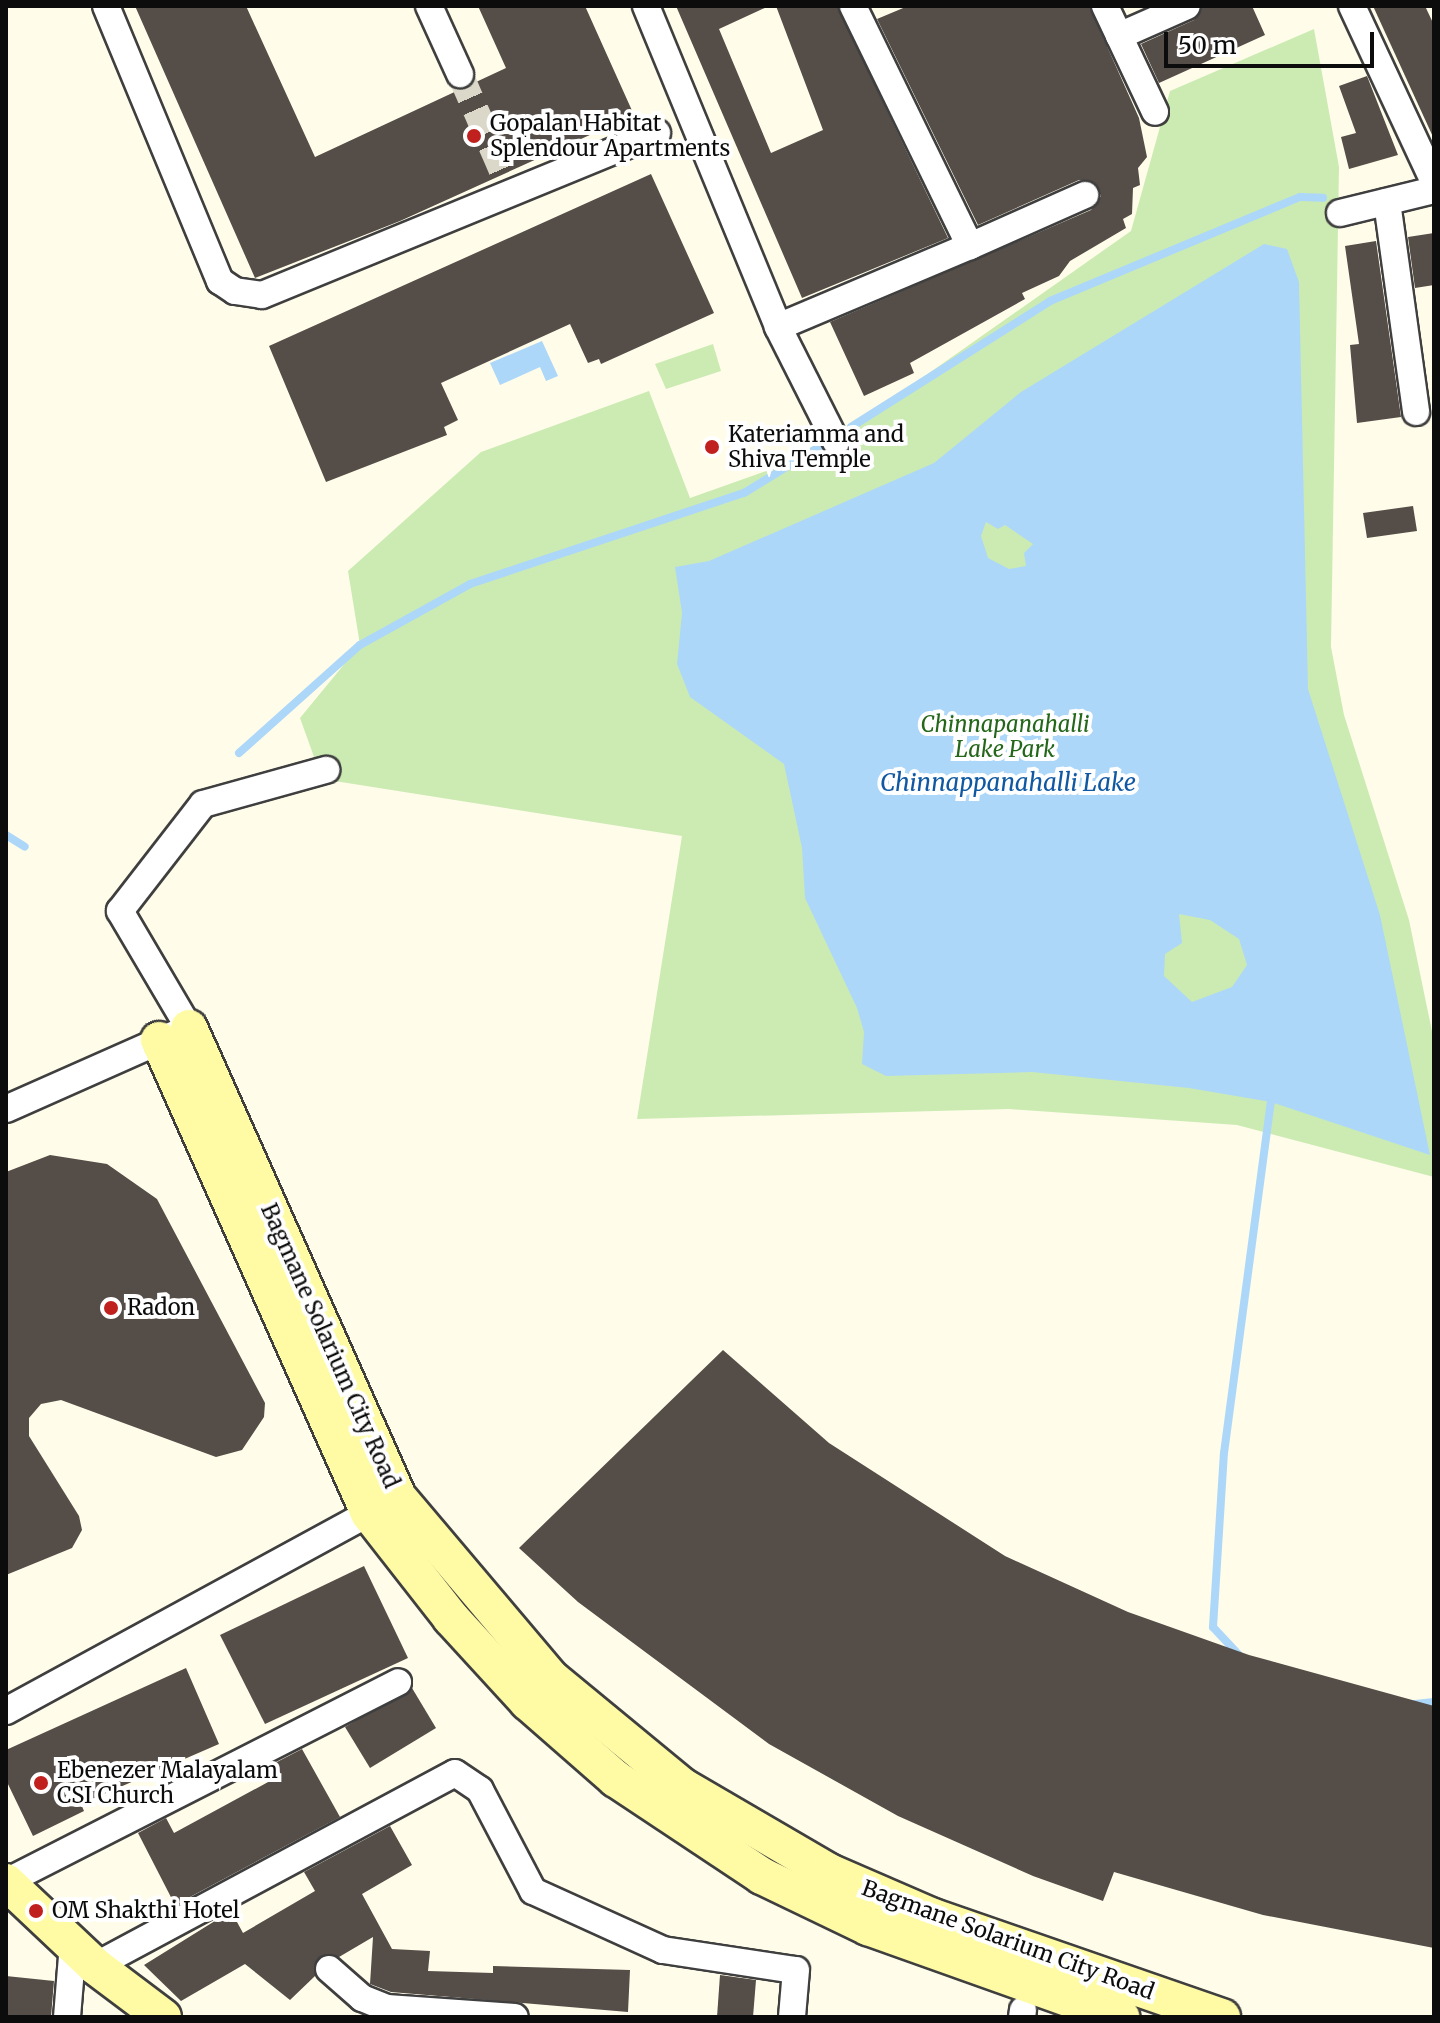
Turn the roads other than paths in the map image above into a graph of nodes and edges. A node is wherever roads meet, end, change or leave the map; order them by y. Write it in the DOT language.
graph roads {
  1 [pos="106,6"];
  2 [pos="429,6"];
  3 [pos="646,6"];
  4 [pos="853,6"];
  5 [pos="1105,6"];
  6 [pos="1187,6"];
  7 [pos="1352,6"];
  8 [pos="1119,36"];
  9 [pos="460,74"];
  10 [pos="1155,112"];
  11 [pos="657,133"];
  12 [pos="1434,182"];
  13 [pos="1434,190"];
  14 [pos="1085,195"];
  15 [pos="1387,202"];
  16 [pos="1340,213"];
  17 [pos="970,246"];
  18 [pos="778,327"];
  19 [pos="1416,412"];
  20 [pos="836,442"];
  21 [pos="326,770"];
  22 [pos="174,1034"];
  23 [pos="6,1109"];
  24 [pos="383,1505"];
  25 [pos="398,1682"];
  26 [pos="6,1711"];
  27 [pos="6,1882"];
  28 [pos="84,1955"];
  29 [pos="329,1969"];
  30 [pos="67,2017"];
  31 [pos="163,2017"];
  32 [pos="515,2017"];
  33 [pos="792,2017"];
  34 [pos="1121,2017"];
  35 [pos="1222,2017"];
  1 -- 11 [label="street"];
  2 -- 9 [label="street"];
  3 -- 18 [label="street"];
  4 -- 17 [label="street"];
  5 -- 8 [label="street"];
  6 -- 8 [label="street"];
  7 -- 12 [label="street"];
  8 -- 10 [label="street"];
  13 -- 15 [label="street"];
  14 -- 17 [label="street"];
  15 -- 16 [label="street"];
  15 -- 19 [label="street"];
  17 -- 18 [label="street"];
  18 -- 20 [label="street"];
  21 -- 22 [label="street"];
  22 -- 23 [label="street"];
  22 -- 24 [label="street, Bagmane Solarium City Road"];
  24 -- 26 [label="street"];
  24 -- 34 [label="street, Bagmane Solarium City Road"];
  24 -- 35 [label="street, Bagmane Solarium City Road"];
  25 -- 27 [label="street"];
  27 -- 28 [label="street"];
  28 -- 30 [label="street"];
  28 -- 31 [label="street"];
  28 -- 33 [label="street"];
  29 -- 32 [label="street"];
}
